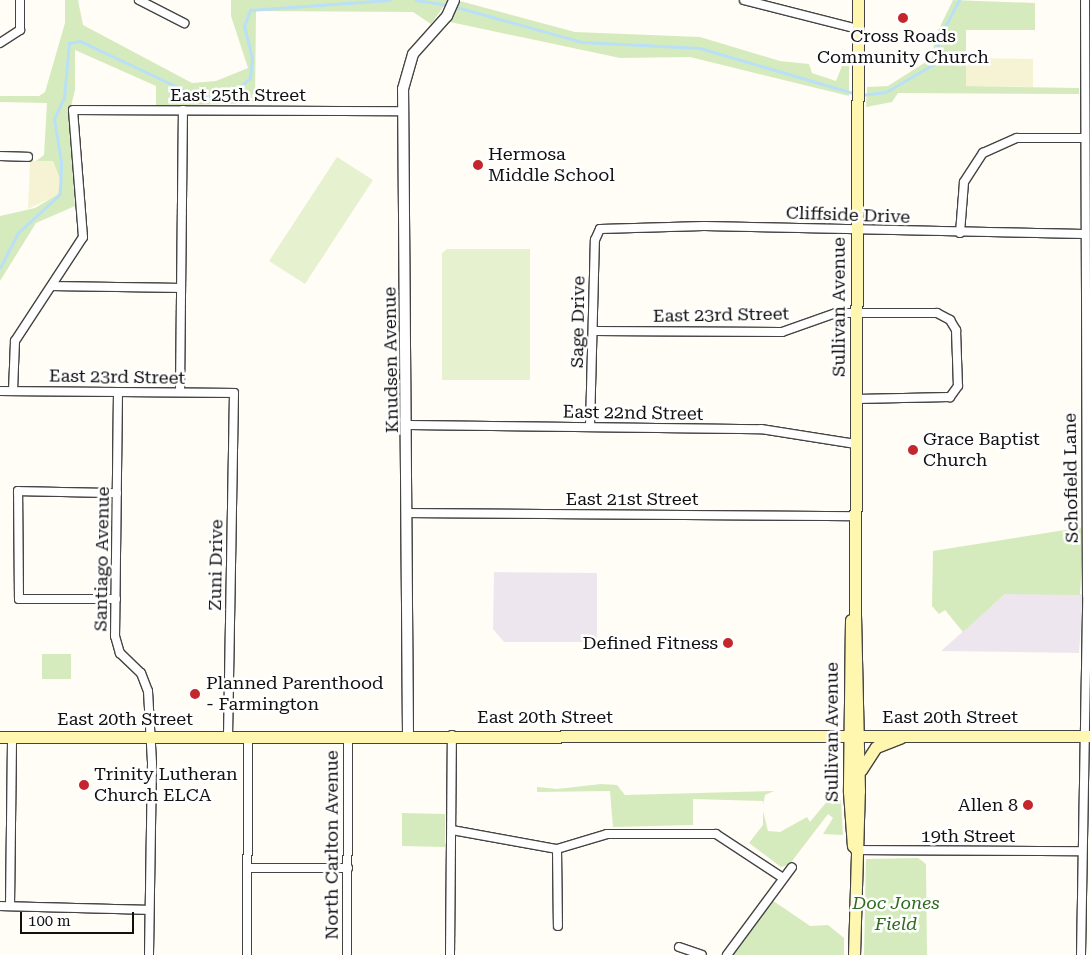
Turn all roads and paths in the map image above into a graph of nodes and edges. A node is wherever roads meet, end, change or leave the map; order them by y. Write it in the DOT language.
graph roads {
  1 [pos="20,0"];
  2 [pos="139,0"];
  3 [pos="454,0"];
  4 [pos="744,0"];
  5 [pos="858,0"];
  6 [pos="1085,0"];
  7 [pos="184,23"];
  8 [pos="858,30"];
  9 [pos="0,43"];
  10 [pos="183,110"];
  11 [pos="403,111"];
  12 [pos="1085,138"];
  13 [pos="0,156"];
  14 [pos="28,157"];
  15 [pos="610,226"];
  16 [pos="857,231"];
  17 [pos="960,232"];
  18 [pos="1084,234"];
  19 [pos="54,286"];
  20 [pos="180,288"];
  21 [pos="857,313"];
  22 [pos="594,331"];
  23 [pos="0,391"];
  24 [pos="12,391"];
  25 [pos="118,392"];
  26 [pos="180,392"];
  27 [pos="234,393"];
  28 [pos="856,399"];
  29 [pos="409,425"];
  30 [pos="590,427"];
  31 [pos="856,444"];
  32 [pos="117,493"];
  33 [pos="408,513"];
  34 [pos="856,516"];
  35 [pos="116,599"];
  36 [pos="854,734"];
  37 [pos="913,734"];
  38 [pos="408,735"];
  39 [pos="452,735"];
  40 [pos="348,736"];
  41 [pos="1087,736"];
  42 [pos="6,737"];
  43 [pos="150,737"];
  44 [pos="228,737"];
  45 [pos="248,737"];
  46 [pos="859,776"];
  47 [pos="452,830"];
  48 [pos="557,849"];
  49 [pos="855,850"];
  50 [pos="1082,851"];
  51 [pos="792,867"];
  52 [pos="248,868"];
  53 [pos="348,868"];
  54 [pos="783,878"];
  55 [pos="1086,886"];
  56 [pos="0,906"];
  57 [pos="10,906"];
  58 [pos="149,910"];
  59 [pos="558,926"];
  60 [pos="679,947"];
  61 [pos="149,955"];
  62 [pos="247,955"];
  63 [pos="347,955"];
  64 [pos="450,955"];
  65 [pos="702,955"];
  66 [pos="727,955"];
  67 [pos="854,955"];
  68 [pos="1081,955"];
  1 -- 9 [label="street"];
  2 -- 7 [label="street"];
  3 -- 11 [label="street, Knudsen Avenue"];
  4 -- 8 [label="street"];
  5 -- 8 [label="main road, Sullivan Avenue"];
  6 -- 12 [label="street, Schofield Lane"];
  8 -- 16 [label="main road, Sullivan Avenue"];
  10 -- 11 [label="street, East 25th Street"];
  10 -- 19 [label="street, East 25th Street"];
  10 -- 20 [label="street"];
  11 -- 29 [label="street, Knudsen Avenue"];
  12 -- 17 [label="street"];
  12 -- 18 [label="street, Schofield Lane"];
  13 -- 14 [label="street"];
  15 -- 16 [label="street, Cliffside Drive"];
  15 -- 22 [label="street, Sage Drive"];
  16 -- 17 [label="street, Cliffside Drive"];
  16 -- 21 [label="main road, Sullivan Avenue"];
  17 -- 18 [label="street, Cliffside Drive"];
  18 -- 41 [label="street, Schofield Lane"];
  19 -- 20 [label="street"];
  19 -- 24 [label="street"];
  20 -- 26 [label="street"];
  21 -- 22 [label="street, East 23rd Street"];
  21 -- 28 [label="main road, Sullivan Avenue"];
  21 -- 28 [label="street, East 23rd Street"];
  22 -- 30 [label="street, Sage Drive"];
  23 -- 24 [label="street, East 23rd Street"];
  24 -- 25 [label="street, East 23rd Street"];
  25 -- 26 [label="street, East 23rd Street"];
  25 -- 32 [label="street, Santiago Avenue"];
  26 -- 27 [label="street, East 23rd Street"];
  27 -- 44 [label="street, Zuni Drive"];
  28 -- 31 [label="main road, Sullivan Avenue"];
  29 -- 30 [label="street, East 22nd Street"];
  29 -- 33 [label="street, Knudsen Avenue"];
  30 -- 31 [label="street, East 22nd Street"];
  31 -- 34 [label="main road, Sullivan Avenue"];
  32 -- 35 [label="street, Santiago Avenue"];
  32 -- 35 [label="street"];
  33 -- 34 [label="street, East 21st Street"];
  33 -- 38 [label="street, Knudsen Avenue"];
  34 -- 36 [label="main road, Sullivan Avenue"];
  35 -- 43 [label="street, Santiago Avenue"];
  36 -- 37 [label="main road, East 20th Street"];
  36 -- 39 [label="main road, East 20th Street"];
  36 -- 46 [label="main road, Sullivan Avenue"];
  36 -- 49 [label="main road, Sullivan Avenue"];
  37 -- 41 [label="main road, East 20th Street"];
  37 -- 46 [label="main road"];
  38 -- 39 [label="main road, East 20th Street"];
  38 -- 40 [label="main road, East 20th Street"];
  39 -- 47 [label="street"];
  40 -- 45 [label="main road, East 20th Street"];
  40 -- 53 [label="street, North Carlton Avenue"];
  41 -- 50 [label="street, Schofield Lane"];
  42 -- 43 [label="main road, East 20th Street"];
  42 -- 57 [label="street"];
  43 -- 44 [label="main road, East 20th Street"];
  43 -- 58 [label="street, Santiago Avenue"];
  44 -- 45 [label="main road, East 20th Street"];
  45 -- 52 [label="street"];
  46 -- 49 [label="main road, Sullivan Avenue"];
  47 -- 48 [label="street"];
  47 -- 64 [label="street"];
  48 -- 54 [label="street"];
  48 -- 59 [label="street"];
  49 -- 50 [label="street, 19th Street"];
  49 -- 67 [label="main road, Sullivan Avenue"];
  50 -- 55 [label="street, Schofield Lane"];
  51 -- 54 [label="street"];
  52 -- 53 [label="street"];
  52 -- 62 [label="street"];
  53 -- 63 [label="street, North Carlton Avenue"];
  54 -- 66 [label="street"];
  55 -- 68 [label="street, Schofield Lane"];
  56 -- 57 [label="street"];
  57 -- 58 [label="street"];
  58 -- 61 [label="street, Santiago Avenue"];
  60 -- 65 [label="street"];
}
